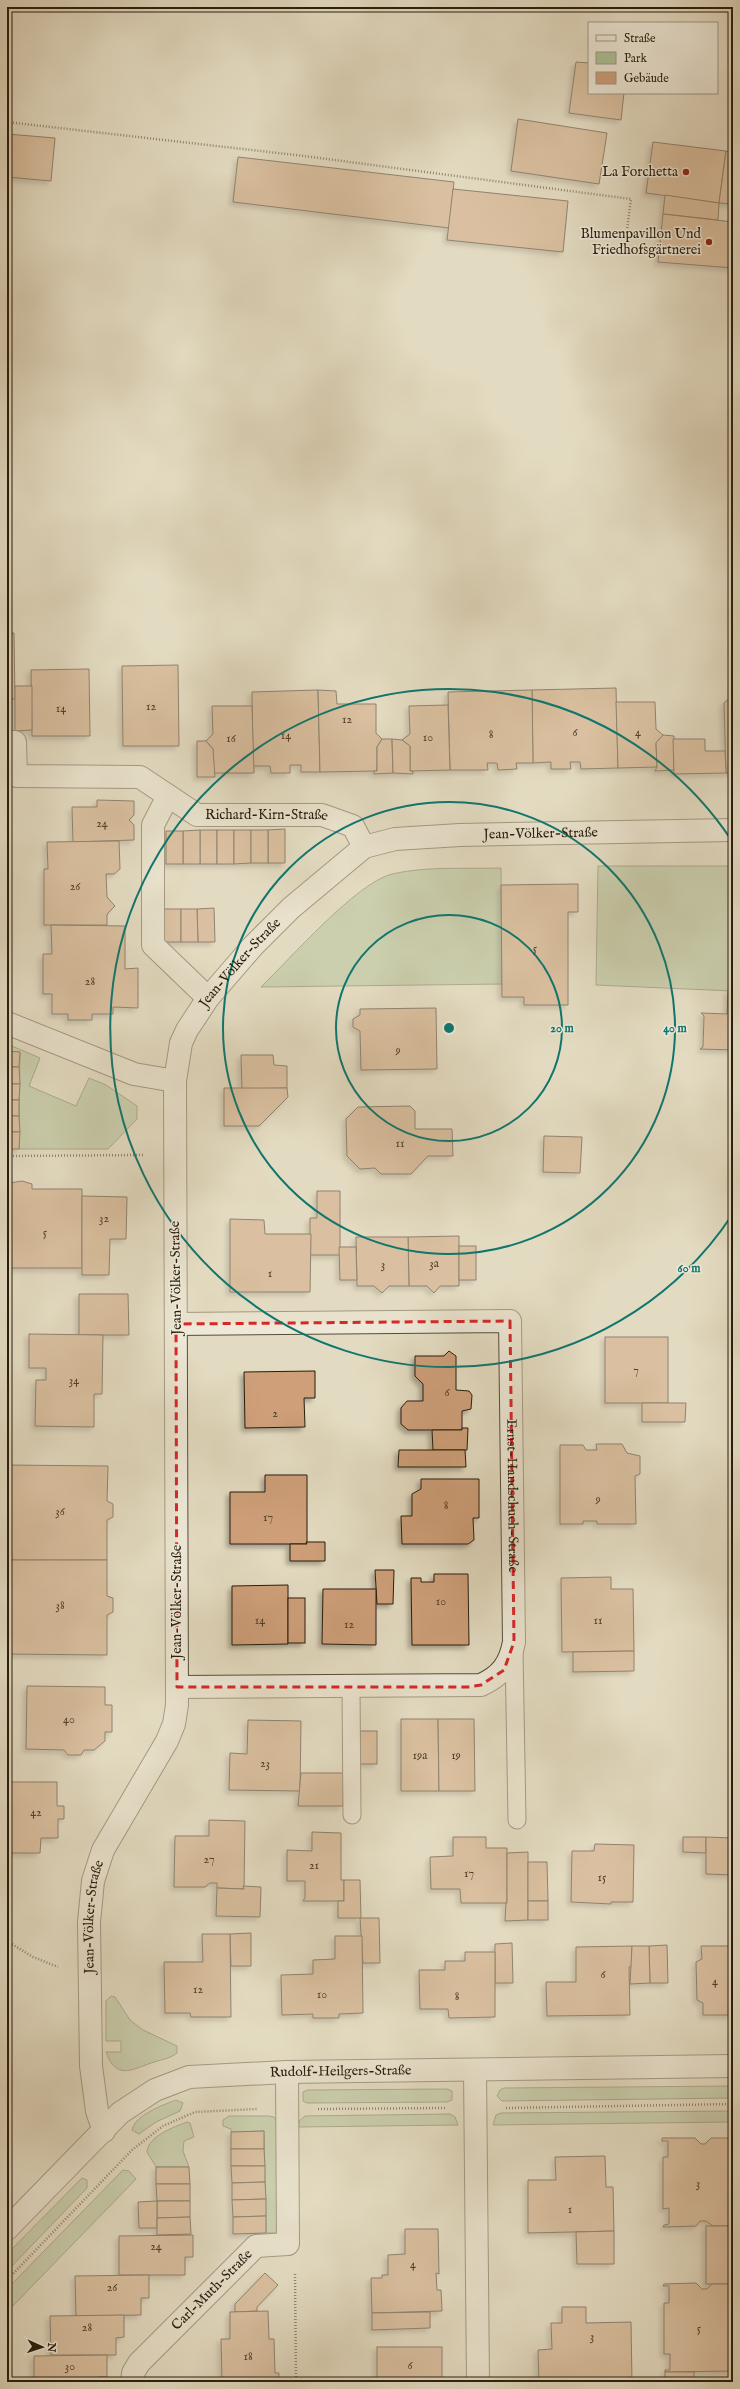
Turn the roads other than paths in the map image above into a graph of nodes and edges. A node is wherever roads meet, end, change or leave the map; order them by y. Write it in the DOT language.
graph roads {
  1 [pos="7,742"];
  2 [pos="11,776"];
  3 [pos="168,796"];
  4 [pos="733,830"];
  5 [pos="364,847"];
  6 [pos="208,998"];
  7 [pos="7,1023"];
  8 [pos="175,1080"];
  9 [pos="176,1324"];
  10 [pos="514,1642"];
  11 [pos="177,1687"];
  12 [pos="351,1687"];
  13 [pos="352,1815"];
  14 [pos="517,1820"];
  15 [pos="733,2066"];
  16 [pos="475,2070"];
  17 [pos="287,2072"];
  18 [pos="104,2131"];
  19 [pos="7,2229"];
  20 [pos="132,2382"];
  21 [pos="478,2382"];
  1 -- 2 [label="street, Richard-Kirn-Straße"];
  2 -- 3 [label="street, Richard-Kirn-Straße"];
  3 -- 5 [label="street, Richard-Kirn-Straße"];
  3 -- 6 [label="street"];
  4 -- 5 [label="street, Jean-Völker-Straße"];
  5 -- 6 [label="street, Jean-Völker-Straße"];
  6 -- 8 [label="street, Jean-Völker-Straße"];
  7 -- 8 [label="street"];
  8 -- 9 [label="street, Jean-Völker-Straße"];
  9 -- 10 [label="street, Ernst-Handschuch-Straße"];
  9 -- 11 [label="street, Jean-Völker-Straße"];
  10 -- 12 [label="street, Ernst-Handschuch-Straße"];
  10 -- 14 [label="lane"];
  11 -- 12 [label="street, Ernst-Handschuch-Straße"];
  11 -- 18 [label="street, Jean-Völker-Straße"];
  12 -- 13 [label="lane"];
  15 -- 16 [label="street, Rudolf-Heilgers-Straße"];
  16 -- 17 [label="street, Rudolf-Heilgers-Straße"];
  16 -- 21 [label="street"];
  17 -- 18 [label="street, Rudolf-Heilgers-Straße"];
  17 -- 20 [label="street, Carl-Muth-Straße"];
  18 -- 19 [label="street, Rudolf-Heilgers-Straße"];
}
